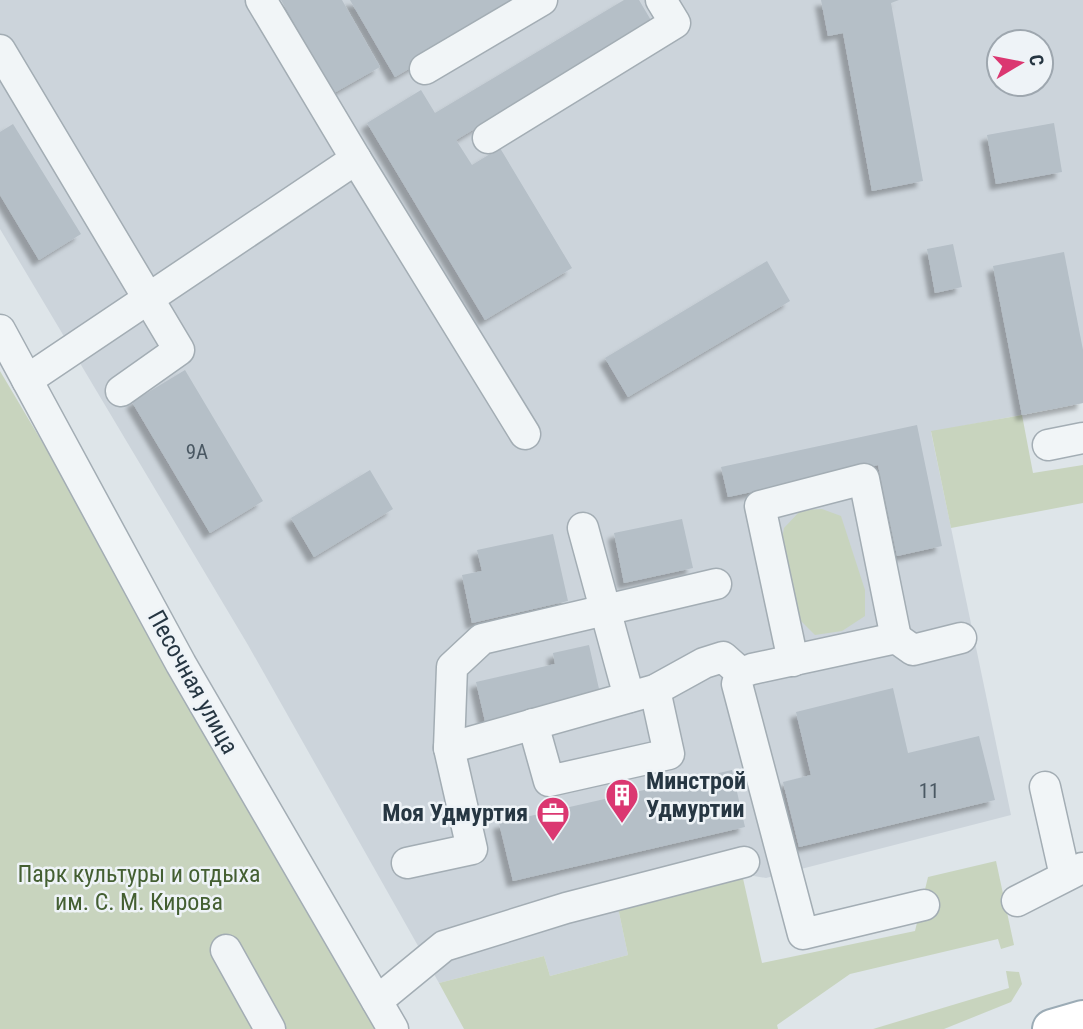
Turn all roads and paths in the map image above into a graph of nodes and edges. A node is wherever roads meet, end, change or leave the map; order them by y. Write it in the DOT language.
graph roads {
  1 [pos="261,0"];
  2 [pos="542,0"];
  3 [pos="662,0"];
  4 [pos="0,50"];
  5 [pos="425,69"];
  6 [pos="488,138"];
  7 [pos="356,159"];
  8 [pos="148,298"];
  9 [pos="0,330"];
  10 [pos="27,380"];
  11 [pos="121,391"];
  12 [pos="525,434"];
  13 [pos="1083,438"];
  14 [pos="1048,445"];
  15 [pos="583,528"];
  16 [pos="716,584"];
  17 [pos="604,611"];
  18 [pos="896,638"];
  19 [pos="961,638"];
  20 [pos="793,661"];
  21 [pos="741,673"];
  22 [pos="642,694"];
  23 [pos="533,724"];
  24 [pos="449,748"];
  25 [pos="1045,787"];
  26 [pos="744,862"];
  27 [pos="407,863"];
  28 [pos="1074,872"];
  29 [pos="1017,901"];
  30 [pos="923,905"];
  31 [pos="226,950"];
  32 [pos="377,1001"];
  33 [pos="1083,1020"];
  34 [pos="270,1029"];
  35 [pos="393,1029"];
  36 [pos="1052,1029"];
  1 -- 7 [label="street"];
  2 -- 5 [label="street"];
  3 -- 6 [label="street"];
  4 -- 8 [label="street"];
  7 -- 8 [label="street"];
  7 -- 12 [label="street"];
  8 -- 10 [label="street"];
  8 -- 11 [label="street"];
  9 -- 10 [label="street, Песочная улица"];
  10 -- 32 [label="street, Песочная улица"];
  13 -- 14 [label="street"];
  15 -- 17 [label="street"];
  16 -- 17 [label="street"];
  17 -- 22 [label="street"];
  17 -- 24 [label="street"];
  18 -- 19 [label="street"];
  18 -- 20 [label="street"];
  18 -- 20 [label="street"];
  20 -- 21 [label="street"];
  21 -- 22 [label="street"];
  21 -- 30 [label="street"];
  22 -- 23 [label="street"];
  22 -- 23 [label="street"];
  23 -- 24 [label="street"];
  24 -- 27 [label="street"];
  25 -- 28 [label="street"];
  26 -- 32 [label="street"];
  28 -- 29 [label="street"];
  31 -- 34 [label="street"];
  32 -- 35 [label="street, Песочная улица"];
  33 -- 36 [label="main road"];
}
